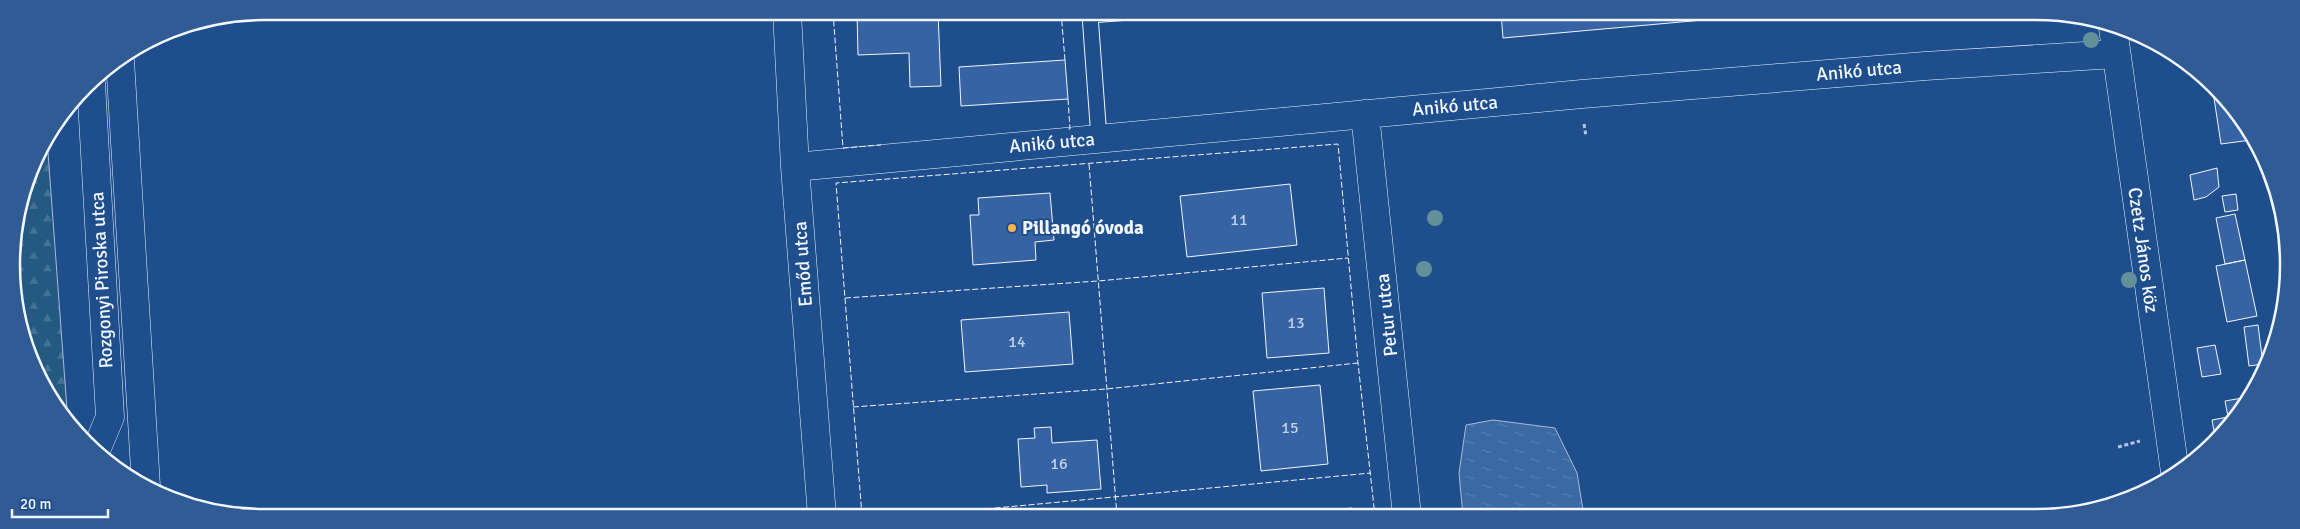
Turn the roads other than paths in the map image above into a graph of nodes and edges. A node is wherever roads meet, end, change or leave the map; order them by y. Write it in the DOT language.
graph roads {
  1 [pos="787,20"];
  2 [pos="1090,20"];
  3 [pos="2114,41"];
  4 [pos="120,68"];
  5 [pos="92,92"];
  6 [pos="1365,114"];
  7 [pos="123,120"];
  8 [pos="93,121"];
  9 [pos="1099,138"];
  10 [pos="795,167"];
  11 [pos="143,437"];
  12 [pos="106,447"];
  13 [pos="2173,466"];
  14 [pos="146,478"];
  15 [pos="821,509"];
  16 [pos="1406,509"];
  1 -- 10 [label="street, Emőd utca"];
  2 -- 9 [label="lane"];
  3 -- 6 [label="street, Anikó utca"];
  3 -- 13 [label="street, Czetz János köz"];
  4 -- 7 [label="street, Rozgonyi Piroska utca"];
  5 -- 8 [label="street, Rozgonyi Piroska utca"];
  6 -- 9 [label="street, Anikó utca"];
  6 -- 16 [label="street, Petur utca"];
  7 -- 8 [label="street"];
  7 -- 11 [label="street, Rozgonyi Piroska utca"];
  8 -- 12 [label="street, Rozgonyi Piroska utca"];
  9 -- 10 [label="street, Anikó utca"];
  10 -- 15 [label="street, Emőd utca"];
  11 -- 12 [label="street, Rozgonyi Piroska utca"];
  11 -- 14 [label="street, Rozgonyi Piroska utca"];
}
